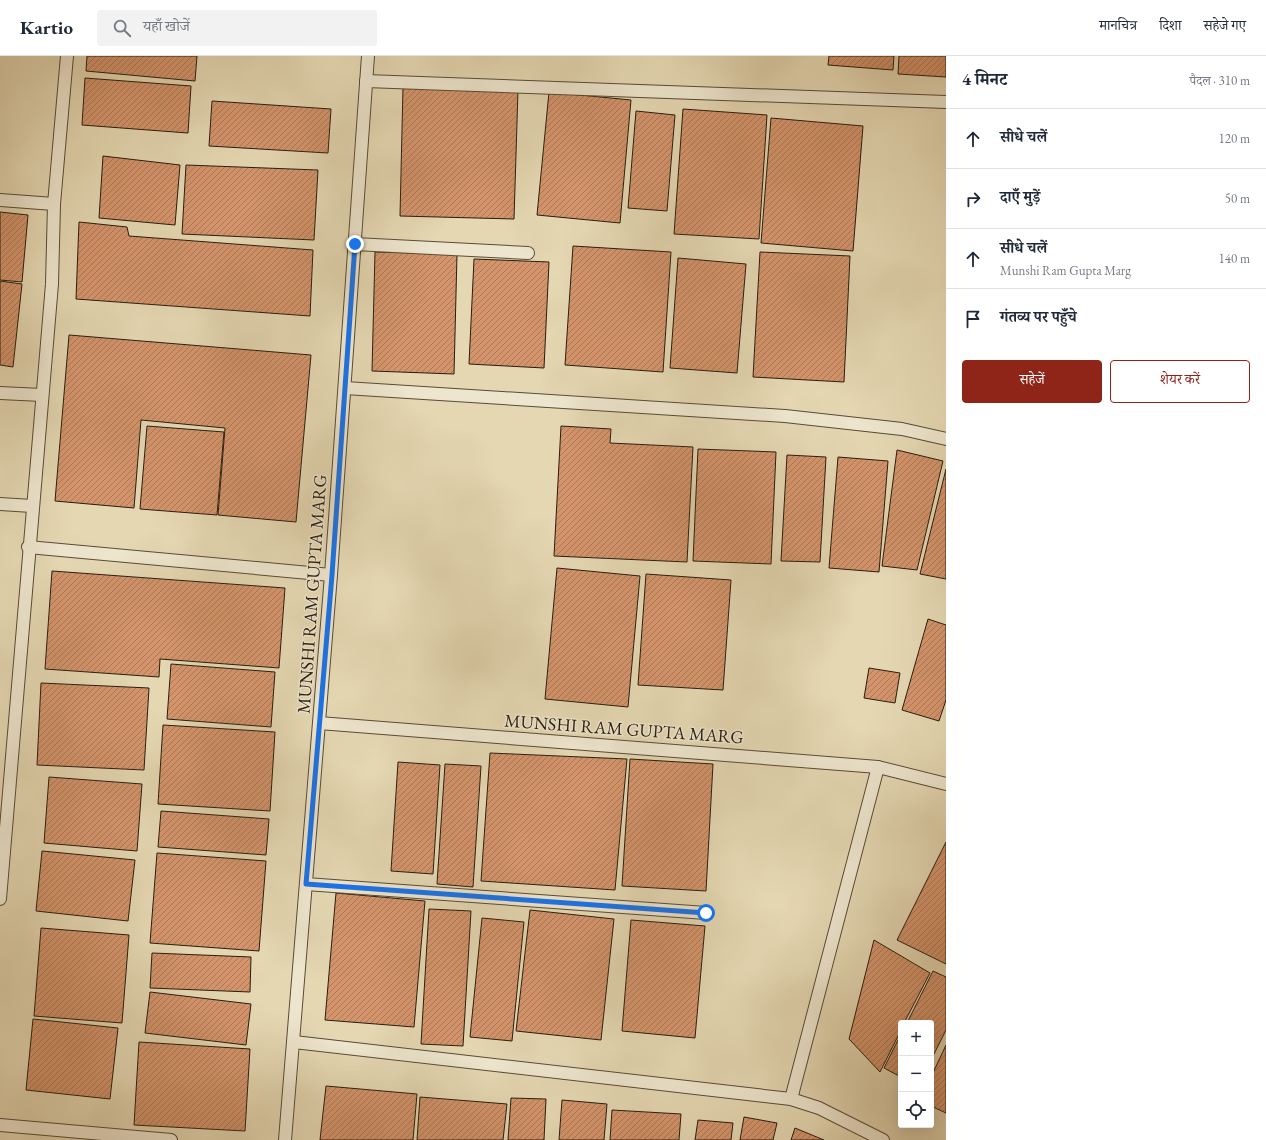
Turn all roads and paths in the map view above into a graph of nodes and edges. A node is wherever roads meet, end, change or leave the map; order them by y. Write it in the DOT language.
graph roads {
  1 [pos="68,56"];
  2 [pos="368,56"];
  3 [pos="366,81"];
  4 [pos="946,102"];
  5 [pos="0,200"];
  6 [pos="54,204"];
  7 [pos="355,244"];
  8 [pos="528,253"];
  9 [pos="345,388"];
  10 [pos="0,393"];
  11 [pos="42,395"];
  12 [pos="946,439"];
  13 [pos="0,504"];
  14 [pos="32,506"];
  15 [pos="28,547"];
  16 [pos="332,575"];
  17 [pos="319,723"];
  18 [pos="878,767"];
  19 [pos="946,784"];
  20 [pos="306,884"];
  21 [pos="0,899"];
  22 [pos="706,913"];
  23 [pos="294,1042"];
  24 [pos="791,1099"];
  25 [pos="0,1125"];
  26 [pos="172,1140"];
  27 [pos="285,1140"];
  28 [pos="883,1140"];
  1 -- 6 [label="lane"];
  2 -- 3 [label="lane, MUNSHI RAM GUPTA MARG"];
  3 -- 4 [label="lane"];
  3 -- 7 [label="lane, MUNSHI RAM GUPTA MARG"];
  5 -- 6 [label="lane"];
  6 -- 11 [label="lane"];
  7 -- 8 [label="lane"];
  7 -- 9 [label="lane, MUNSHI RAM GUPTA MARG"];
  9 -- 12 [label="lane"];
  9 -- 16 [label="lane, MUNSHI RAM GUPTA MARG"];
  10 -- 11 [label="lane"];
  11 -- 14 [label="lane"];
  13 -- 14 [label="lane"];
  14 -- 15 [label="lane"];
  15 -- 16 [label="lane"];
  15 -- 21 [label="lane"];
  16 -- 17 [label="lane, MUNSHI RAM GUPTA MARG"];
  17 -- 18 [label="lane, MUNSHI RAM GUPTA MARG"];
  17 -- 20 [label="lane"];
  18 -- 19 [label="lane, MUNSHI RAM GUPTA MARG"];
  18 -- 24 [label="lane"];
  20 -- 22 [label="lane"];
  20 -- 23 [label="lane"];
  23 -- 24 [label="lane"];
  23 -- 27 [label="lane"];
  24 -- 28 [label="lane"];
  25 -- 26 [label="lane"];
}
